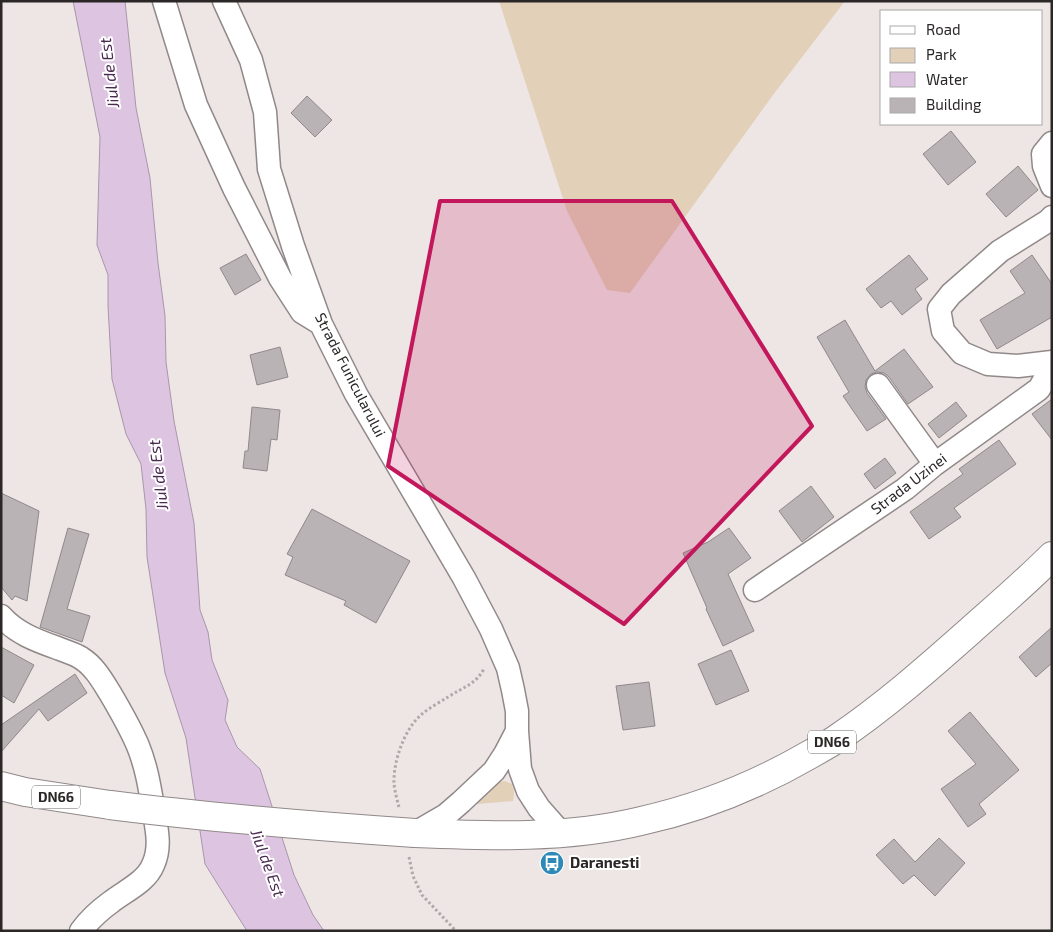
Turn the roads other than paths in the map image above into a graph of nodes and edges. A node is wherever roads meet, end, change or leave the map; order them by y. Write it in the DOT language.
graph roads {
  1 [pos="164,1"];
  2 [pos="224,1"];
  3 [pos="1052,143"];
  4 [pos="1052,186"];
  5 [pos="1052,217"];
  6 [pos="321,324"];
  7 [pos="1052,362"];
  8 [pos="1052,367"];
  9 [pos="878,385"];
  10 [pos="936,464"];
  11 [pos="1052,556"];
  12 [pos="756,590"];
  13 [pos="1,616"];
  14 [pos="517,731"];
  15 [pos="1,786"];
  16 [pos="407,832"];
  17 [pos="561,833"];
  18 [pos="81,931"];
  1 -- 6 [label="street"];
  2 -- 6 [label="street, Strada Funicularului"];
  3 -- 4 [label="street"];
  5 -- 7 [label="street"];
  6 -- 14 [label="street, Strada Funicularului"];
  8 -- 10 [label="street, Strada Uzinei"];
  9 -- 10 [label="street"];
  10 -- 12 [label="street, Strada Uzinei"];
  11 -- 17 [label="main road, DN66"];
  13 -- 18 [label="street"];
  14 -- 16 [label="street"];
  14 -- 17 [label="street, Strada Funicularului"];
  15 -- 16 [label="main road, DN66, bridge"];
  16 -- 17 [label="main road, DN66"];
}
